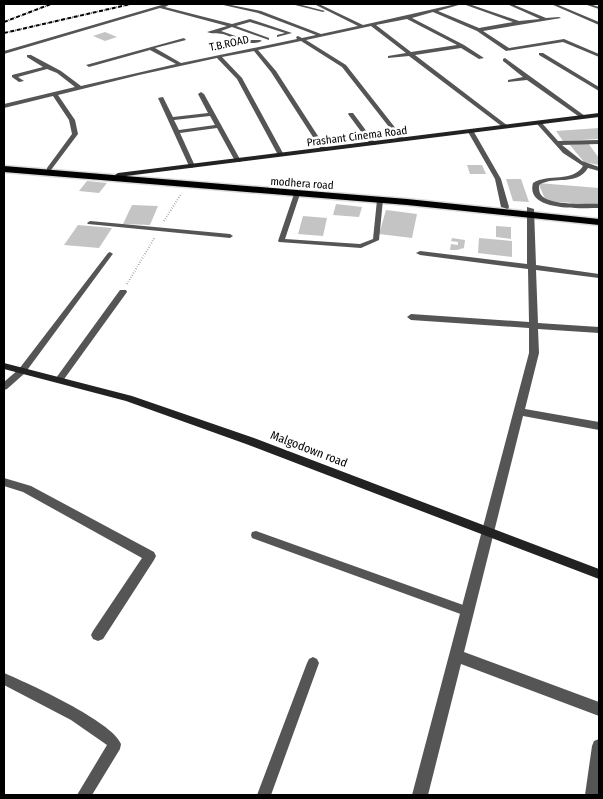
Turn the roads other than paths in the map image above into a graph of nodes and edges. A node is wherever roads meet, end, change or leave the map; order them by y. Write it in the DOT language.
graph roads {
  1 [pos="169,4"];
  2 [pos="221,4"];
  3 [pos="293,4"];
  4 [pos="316,4"];
  5 [pos="460,4"];
  6 [pos="465,4"];
  7 [pos="510,4"];
  8 [pos="553,4"];
  9 [pos="586,4"];
  10 [pos="159,6"];
  11 [pos="599,8"];
  12 [pos="434,11"];
  13 [pos="336,14"];
  14 [pos="407,17"];
  15 [pos="559,18"];
  16 [pos="546,19"];
  17 [pos="518,22"];
  18 [pos="371,24"];
  19 [pos="599,24"];
  20 [pos="232,26"];
  21 [pos="361,26"];
  22 [pos="479,30"];
  23 [pos="215,31"];
  24 [pos="209,32"];
  25 [pos="290,33"];
  26 [pos="320,34"];
  27 [pos="301,38"];
  28 [pos="184,39"];
  29 [pos="267,39"];
  30 [pos="254,46"];
  31 [pos="462,46"];
  32 [pos="151,48"];
  33 [pos="599,49"];
  34 [pos="588,51"];
  35 [pos="4,53"];
  36 [pos="410,54"];
  37 [pos="541,54"];
  38 [pos="29,56"];
  39 [pos="218,56"];
  40 [pos="599,56"];
  41 [pos="390,57"];
  42 [pos="481,58"];
  43 [pos="505,60"];
  44 [pos="180,64"];
  45 [pos="89,65"];
  46 [pos="47,67"];
  47 [pos="528,78"];
  48 [pos="20,81"];
  49 [pos="510,81"];
  50 [pos="79,87"];
  51 [pos="599,89"];
  52 [pos="54,93"];
  53 [pos="201,94"];
  54 [pos="162,98"];
  55 [pos="4,106"];
  56 [pos="212,114"];
  57 [pos="351,114"];
  58 [pos="599,115"];
  59 [pos="583,117"];
  60 [pos="170,119"];
  61 [pos="539,123"];
  62 [pos="218,126"];
  63 [pos="506,127"];
  64 [pos="176,132"];
  65 [pos="471,132"];
  66 [pos="402,140"];
  67 [pos="599,142"];
  68 [pos="373,144"];
  69 [pos="558,144"];
  70 [pos="324,150"];
  71 [pos="281,155"];
  72 [pos="238,161"];
  73 [pos="192,166"];
  74 [pos="586,166"];
  75 [pos="5,169"];
  76 [pos="49,169"];
  77 [pos="599,169"];
  78 [pos="118,176"];
  79 [pos="297,194"];
  80 [pos="380,200"];
  81 [pos="599,206"];
  82 [pos="505,207"];
  83 [pos="530,212"];
  84 [pos="599,216"];
  85 [pos="599,222"];
  86 [pos="90,223"];
  87 [pos="230,236"];
  88 [pos="420,253"];
  89 [pos="110,254"];
  90 [pos="531,267"];
  91 [pos="599,276"];
  92 [pos="123,292"];
  93 [pos="411,317"];
  94 [pos="533,325"];
  95 [pos="599,330"];
  96 [pos="4,366"];
  97 [pos="22,371"];
  98 [pos="58,380"];
  99 [pos="4,387"];
  100 [pos="518,411"];
  101 [pos="599,426"];
  102 [pos="4,482"];
  103 [pos="486,532"];
  104 [pos="256,535"];
  105 [pos="599,574"];
  106 [pos="466,611"];
  107 [pos="98,635"];
  108 [pos="456,654"];
  109 [pos="313,664"];
  110 [pos="4,679"];
  111 [pos="599,709"];
  112 [pos="599,746"];
  113 [pos="84,795"];
  114 [pos="264,795"];
  115 [pos="420,795"];
  116 [pos="593,795"];
  1 -- 10 [label="street"];
  2 -- 26 [label="street"];
  3 -- 13 [label="street"];
  4 -- 13 [label="street"];
  5 -- 12 [label="street, T.B.ROAD"];
  6 -- 17 [label="street"];
  7 -- 16 [label="street"];
  8 -- 19 [label="street"];
  9 -- 11 [label="street"];
  10 -- 20 [label="street"];
  10 -- 35 [label="street"];
  12 -- 14 [label="street, T.B.ROAD"];
  12 -- 22 [label="street"];
  13 -- 21 [label="street"];
  14 -- 18 [label="street, T.B.ROAD"];
  14 -- 31 [label="street"];
  15 -- 16 [label="street"];
  16 -- 17 [label="street"];
  17 -- 22 [label="street"];
  18 -- 21 [label="street, T.B.ROAD"];
  18 -- 36 [label="street"];
  20 -- 23 [label="street"];
  20 -- 25 [label="street"];
  20 -- 29 [label="street"];
  21 -- 26 [label="street, T.B.ROAD"];
  22 -- 34 [label="street"];
  23 -- 24 [label="street"];
  23 -- 30 [label="street"];
  25 -- 27 [label="street"];
  25 -- 29 [label="street"];
  26 -- 27 [label="street, T.B.ROAD"];
  27 -- 30 [label="street, T.B.ROAD"];
  27 -- 66 [label="street"];
  28 -- 32 [label="street"];
  29 -- 30 [label="street"];
  30 -- 39 [label="street, T.B.ROAD"];
  30 -- 70 [label="street"];
  31 -- 36 [label="street"];
  31 -- 42 [label="street"];
  32 -- 44 [label="street"];
  32 -- 45 [label="street"];
  33 -- 34 [label="street"];
  34 -- 40 [label="street"];
  36 -- 41 [label="street"];
  36 -- 63 [label="street"];
  37 -- 51 [label="street"];
  38 -- 46 [label="street"];
  39 -- 44 [label="street, T.B.ROAD"];
  39 -- 71 [label="street"];
  43 -- 47 [label="street"];
  44 -- 50 [label="street, T.B.ROAD"];
  46 -- 48 [label="street"];
  46 -- 50 [label="street"];
  47 -- 49 [label="street"];
  47 -- 59 [label="street"];
  50 -- 52 [label="street, T.B.ROAD"];
  52 -- 55 [label="street, T.B.ROAD"];
  52 -- 76 [label="street"];
  53 -- 56 [label="street"];
  54 -- 60 [label="street"];
  56 -- 60 [label="street"];
  56 -- 62 [label="street"];
  57 -- 68 [label="street"];
  58 -- 59 [label="street, Prashant Cinema Road"];
  59 -- 61 [label="street, Prashant Cinema Road"];
  60 -- 64 [label="street"];
  61 -- 63 [label="street, Prashant Cinema Road"];
  61 -- 69 [label="street"];
  62 -- 64 [label="street"];
  62 -- 72 [label="street"];
  63 -- 65 [label="street, Prashant Cinema Road"];
  64 -- 73 [label="street"];
  65 -- 66 [label="street, Prashant Cinema Road"];
  65 -- 82 [label="street"];
  66 -- 68 [label="street, Prashant Cinema Road"];
  67 -- 69 [label="street"];
  68 -- 70 [label="street, Prashant Cinema Road"];
  69 -- 74 [label="street"];
  70 -- 71 [label="street, Prashant Cinema Road"];
  71 -- 72 [label="street, Prashant Cinema Road"];
  72 -- 73 [label="street, Prashant Cinema Road"];
  73 -- 78 [label="street, Prashant Cinema Road"];
  74 -- 77 [label="street"];
  74 -- 81 [label="street"];
  75 -- 76 [label="main road"];
  75 -- 79 [label="main road, modhera road"];
  76 -- 78 [label="main road"];
  78 -- 82 [label="main road"];
  79 -- 80 [label="main road, modhera road"];
  79 -- 80 [label="lane"];
  80 -- 83 [label="main road, modhera road"];
  82 -- 83 [label="main road"];
  83 -- 84 [label="main road"];
  83 -- 85 [label="main road, modhera road"];
  83 -- 90 [label="street"];
  86 -- 87 [label="lane"];
  88 -- 90 [label="street"];
  89 -- 97 [label="lane"];
  90 -- 91 [label="street"];
  90 -- 94 [label="street"];
  92 -- 98 [label="lane"];
  93 -- 94 [label="street"];
  94 -- 95 [label="street"];
  94 -- 100 [label="street"];
  96 -- 97 [label="street, Malgodown road"];
  97 -- 98 [label="street, Malgodown road"];
  97 -- 99 [label="street"];
  98 -- 103 [label="street, Malgodown road"];
  100 -- 101 [label="street"];
  100 -- 103 [label="street"];
  102 -- 107 [label="street"];
  103 -- 105 [label="street, Malgodown road"];
  103 -- 106 [label="street"];
  104 -- 106 [label="lane"];
  106 -- 108 [label="street"];
  108 -- 111 [label="street"];
  108 -- 115 [label="street"];
  109 -- 114 [label="lane"];
  110 -- 113 [label="lane"];
  112 -- 116 [label="street"];
}
